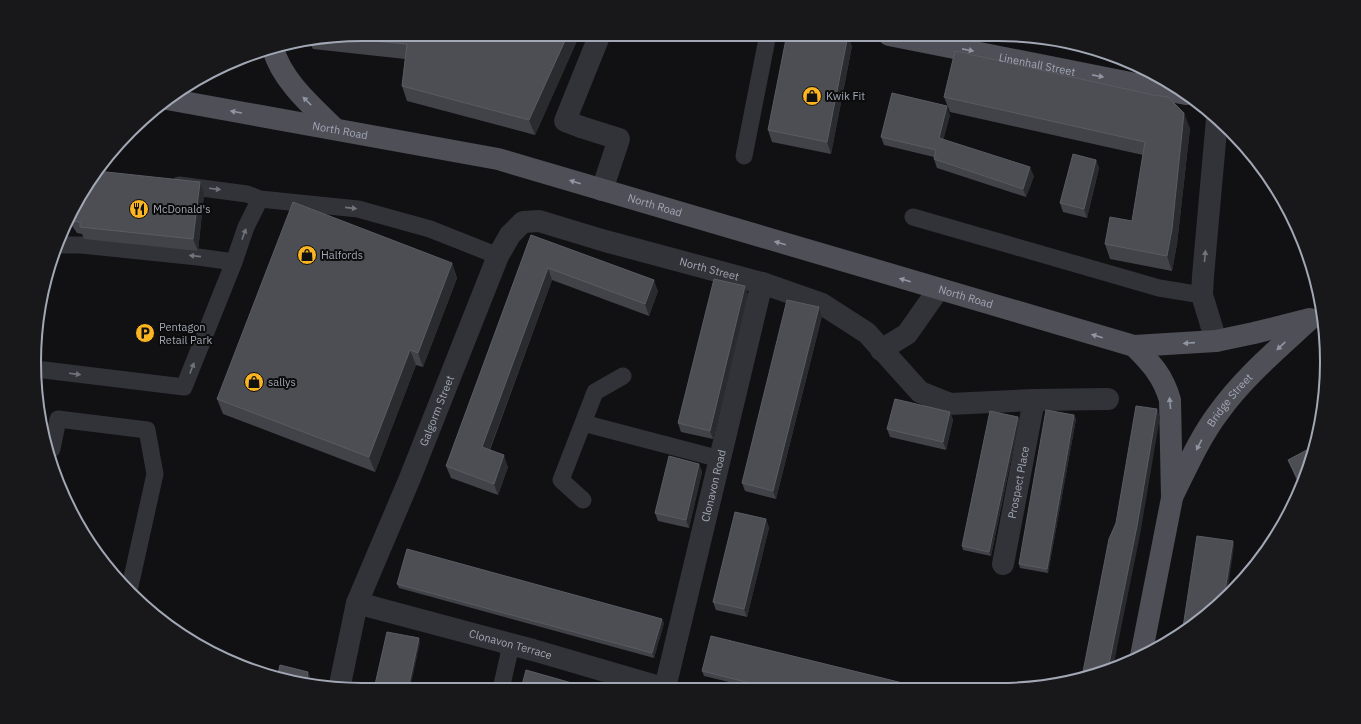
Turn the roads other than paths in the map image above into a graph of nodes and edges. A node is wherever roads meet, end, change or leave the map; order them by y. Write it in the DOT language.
graph roads {
  1 [pos="597,41"];
  2 [pos="767,41"];
  3 [pos="919,41"];
  4 [pos="274,53"];
  5 [pos="1171,91"];
  6 [pos="176,101"];
  7 [pos="1216,126"];
  8 [pos="335,129"];
  9 [pos="744,156"];
  10 [pos="161,183"];
  11 [pos="602,190"];
  12 [pos="260,199"];
  13 [pos="913,217"];
  14 [pos="523,222"];
  15 [pos="68,233"];
  16 [pos="63,245"];
  17 [pos="81,246"];
  18 [pos="498,256"];
  19 [pos="234,262"];
  20 [pos="762,283"];
  21 [pos="938,290"];
  22 [pos="1202,295"];
  23 [pos="1316,314"];
  24 [pos="1316,315"];
  25 [pos="1216,341"];
  26 [pos="1134,346"];
  27 [pos="882,350"];
  28 [pos="41,370"];
  29 [pos="623,376"];
  30 [pos="1108,399"];
  31 [pos="1034,400"];
  32 [pos="583,423"];
  33 [pos="53,447"];
  34 [pos="720,459"];
  35 [pos="1172,498"];
  36 [pos="583,500"];
  37 [pos="1003,564"];
  38 [pos="131,584"];
  39 [pos="357,603"];
  40 [pos="511,645"];
  41 [pos="1141,650"];
  42 [pos="340,682"];
  43 [pos="502,683"];
  44 [pos="646,683"];
  45 [pos="665,683"];
  1 -- 11 [label="street"];
  2 -- 9 [label="lane"];
  3 -- 5 [label="main road, Linenhall Street, one-way"];
  8 -- 4 [label="main road, one-way"];
  8 -- 6 [label="main road, North Road, one-way"];
  22 -- 7 [label="street, one-way"];
  11 -- 8 [label="main road, North Road, one-way"];
  10 -- 12 [label="lane, one-way"];
  21 -- 11 [label="main road, North Road, one-way"];
  12 -- 18 [label="lane, one-way"];
  19 -- 12 [label="lane, one-way"];
  13 -- 22 [label="lane"];
  14 -- 18 [label="street, Galgorm Street"];
  14 -- 20 [label="street, North Street"];
  15 -- 17 [label="lane"];
  16 -- 17 [label="lane"];
  19 -- 17 [label="lane, one-way"];
  18 -- 39 [label="street, Galgorm Street"];
  28 -- 19 [label="lane, one-way"];
  20 -- 27 [label="street, North Street"];
  20 -- 34 [label="street, Clonavon Road"];
  26 -- 21 [label="main road, North Road, one-way"];
  21 -- 27 [label="street"];
  22 -- 25 [label="street"];
  23 -- 25 [label="main road"];
  24 -- 35 [label="main road, Bridge Street, one-way"];
  25 -- 26 [label="main road, one-way"];
  35 -- 26 [label="main road, Bridge Street, one-way"];
  27 -- 31 [label="street, North Street"];
  29 -- 32 [label="lane"];
  30 -- 31 [label="street, North Street"];
  31 -- 37 [label="street, Prospect Place"];
  32 -- 34 [label="lane"];
  32 -- 36 [label="lane"];
  33 -- 38 [label="lane"];
  34 -- 45 [label="street, Clonavon Road"];
  35 -- 41 [label="main road, Bridge Street"];
  39 -- 40 [label="street, Clonavon Terrace"];
  39 -- 42 [label="street, Galgorm Street"];
  40 -- 43 [label="lane"];
  40 -- 44 [label="street, Clonavon Terrace"];
}
